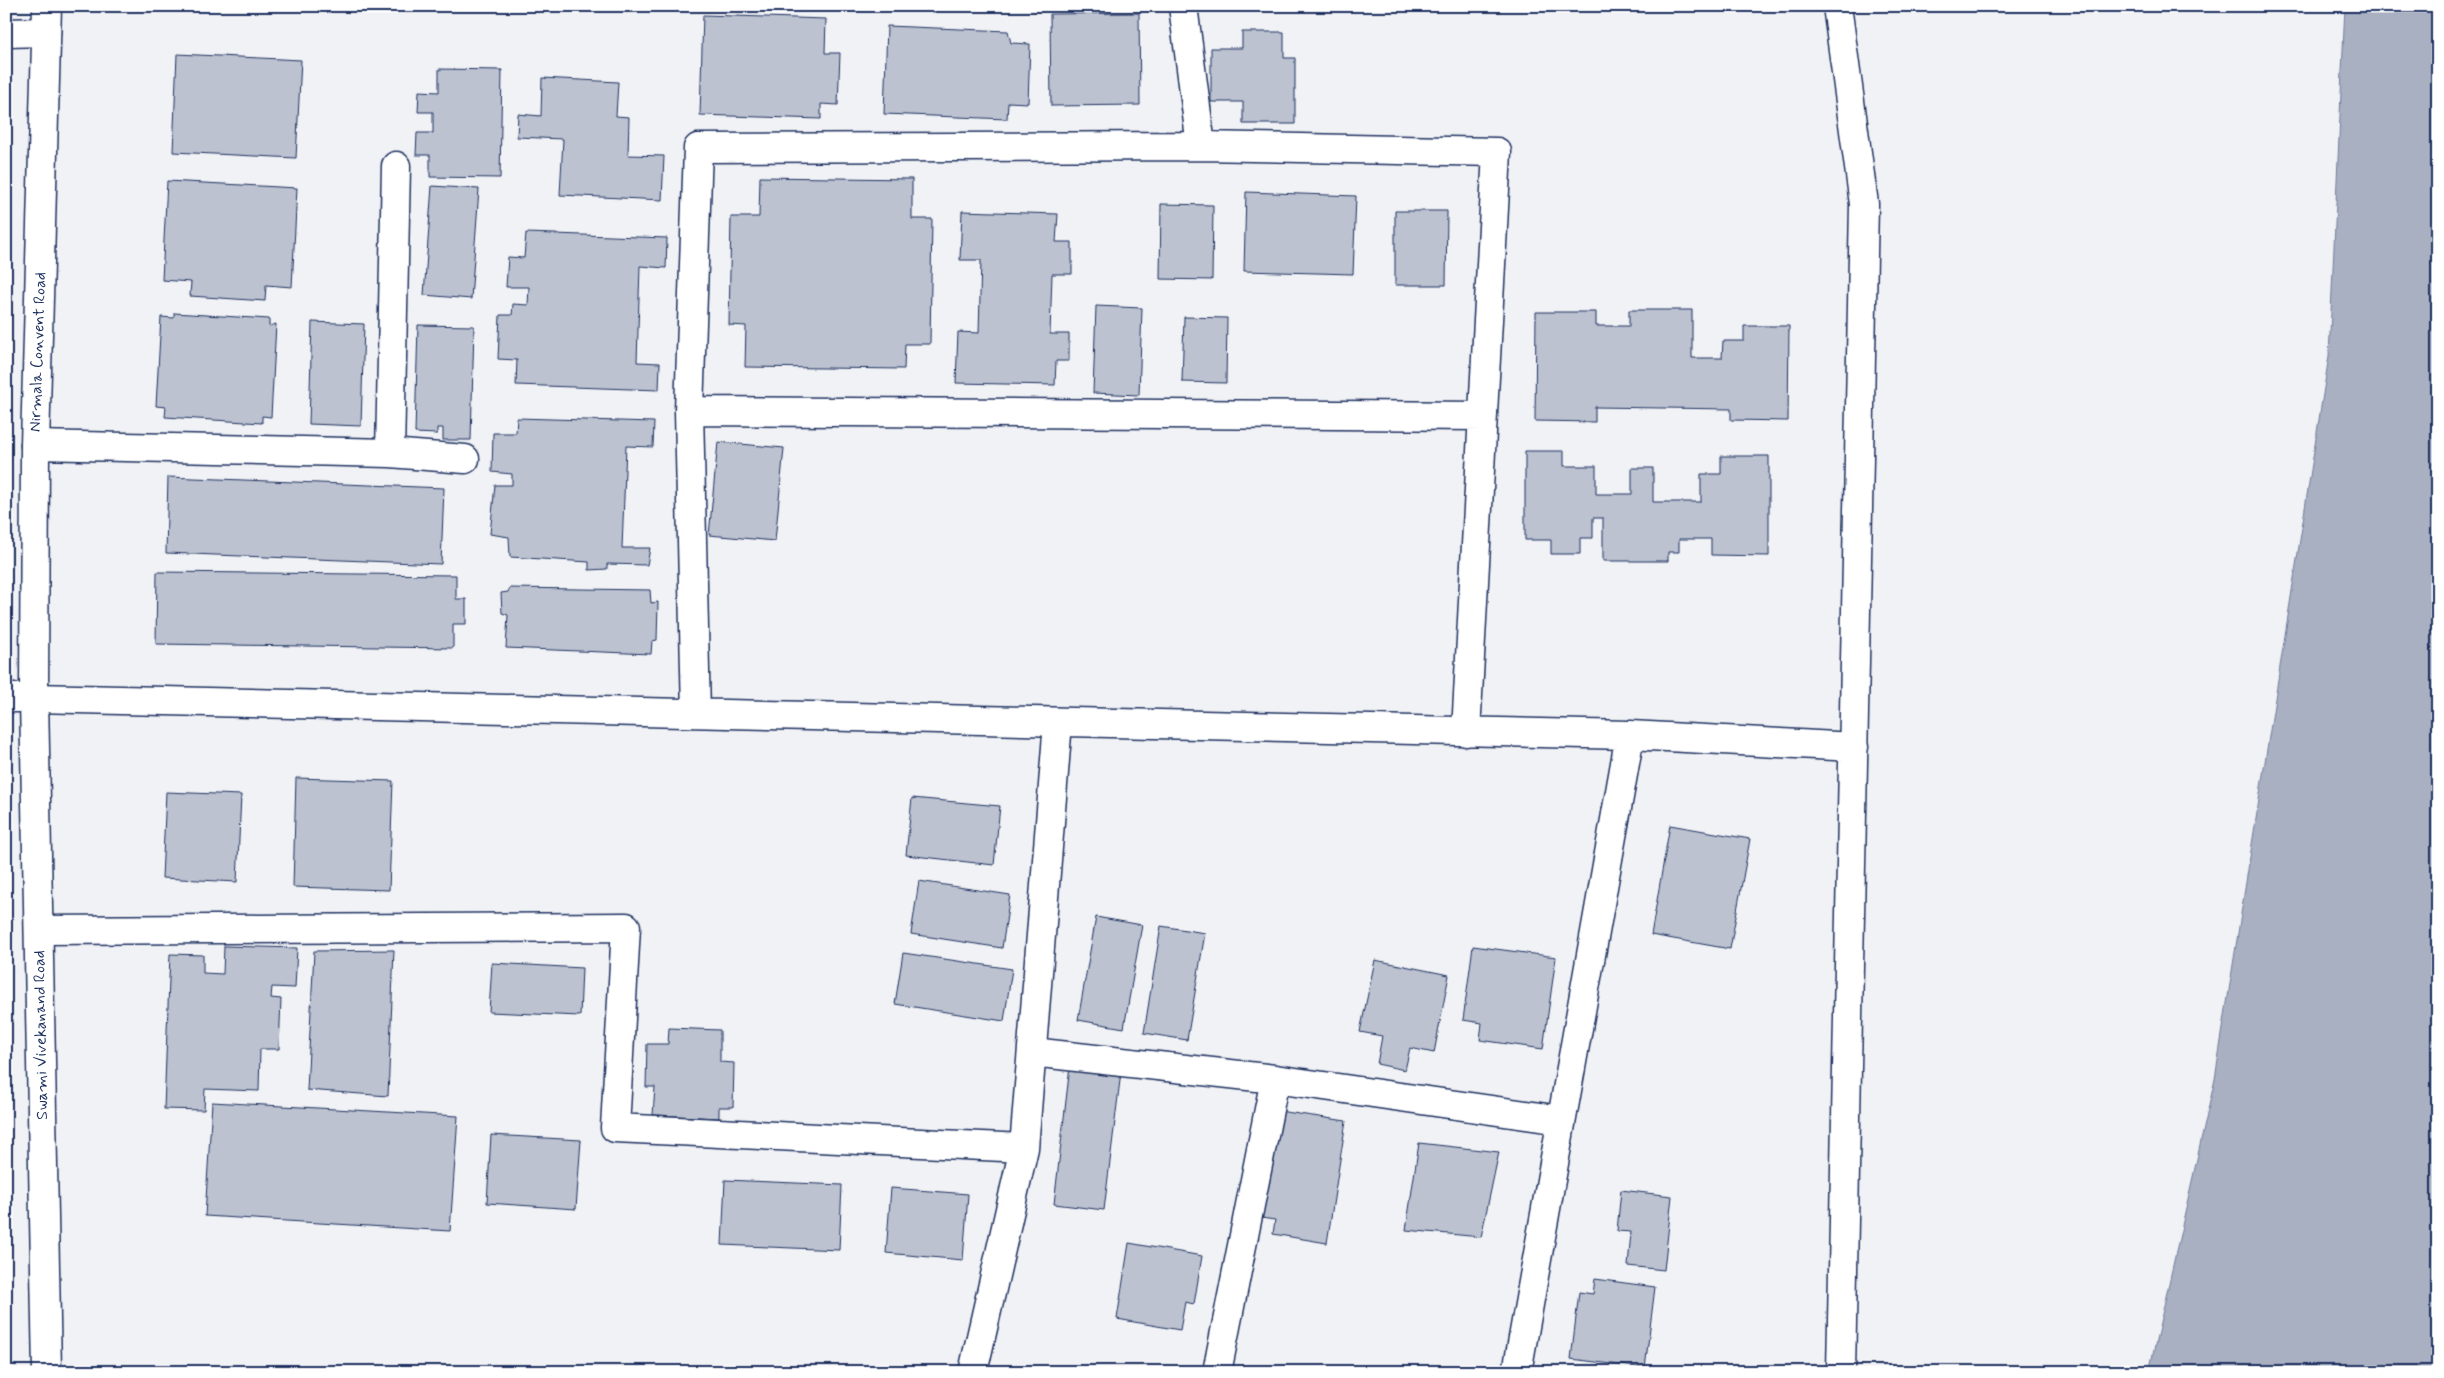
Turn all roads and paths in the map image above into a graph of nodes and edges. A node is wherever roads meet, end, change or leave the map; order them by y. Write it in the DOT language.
graph roads {
  1 [pos="1183,6"];
  2 [pos="1836,6"];
  3 [pos="47,19"];
  4 [pos="6,33"];
  5 [pos="1201,146"];
  6 [pos="396,166"];
  7 [pos="689,411"];
  8 [pos="1483,416"];
  9 [pos="35,445"];
  10 [pos="390,453"];
  11 [pos="465,459"];
  12 [pos="6,698"];
  13 [pos="34,698"];
  14 [pos="696,713"];
  15 [pos="1058,722"];
  16 [pos="1466,732"];
  17 [pos="1630,735"];
  18 [pos="1854,747"];
  19 [pos="39,930"];
  20 [pos="1032,1052"];
  21 [pos="1275,1078"];
  22 [pos="1562,1120"];
  23 [pos="1024,1148"];
  24 [pos="47,1372"];
  25 [pos="973,1372"];
  26 [pos="1217,1372"];
  27 [pos="1517,1372"];
  28 [pos="1842,1372"];
  1 -- 5 [label="street"];
  2 -- 18 [label="street"];
  3 -- 4 [label="street"];
  3 -- 9 [label="street, Nirmala Convent Road"];
  5 -- 7 [label="street"];
  5 -- 8 [label="street"];
  6 -- 10 [label="street"];
  7 -- 8 [label="street"];
  7 -- 14 [label="street"];
  8 -- 16 [label="street"];
  9 -- 10 [label="street"];
  9 -- 13 [label="street, Nirmala Convent Road"];
  10 -- 11 [label="street"];
  12 -- 13 [label="street"];
  13 -- 14 [label="street"];
  13 -- 19 [label="street, Swami Vivekanand Road"];
  14 -- 15 [label="street"];
  15 -- 16 [label="street"];
  15 -- 20 [label="street"];
  16 -- 17 [label="street"];
  17 -- 18 [label="street"];
  17 -- 22 [label="street"];
  18 -- 28 [label="street"];
  19 -- 23 [label="street"];
  19 -- 24 [label="street, Swami Vivekanand Road"];
  20 -- 21 [label="street"];
  20 -- 23 [label="street"];
  21 -- 22 [label="street"];
  21 -- 26 [label="street"];
  22 -- 27 [label="street"];
  23 -- 25 [label="street"];
}
